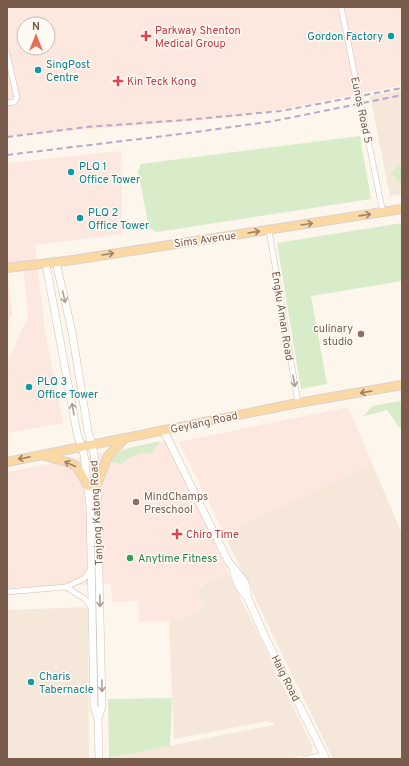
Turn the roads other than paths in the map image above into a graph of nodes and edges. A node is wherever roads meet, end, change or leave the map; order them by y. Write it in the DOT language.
graph roads {
  1 [pos="341,7"];
  2 [pos="7,53"];
  3 [pos="7,103"];
  4 [pos="402,209"];
  5 [pos="383,213"];
  6 [pos="269,230"];
  7 [pos="56,262"];
  8 [pos="46,264"];
  9 [pos="7,268"];
  10 [pos="402,385"];
  11 [pos="298,403"];
  12 [pos="164,431"];
  13 [pos="124,438"];
  14 [pos="91,445"];
  15 [pos="81,447"];
  16 [pos="41,455"];
  17 [pos="7,462"];
  18 [pos="97,484"];
  19 [pos="88,486"];
  20 [pos="92,563"];
  21 [pos="66,587"];
  22 [pos="7,592"];
  23 [pos="92,609"];
  24 [pos="98,720"];
  25 [pos="325,757"];
  26 [pos="99,759"];
  27 [pos="305,759"];
  1 -- 5 [label="street, Eunos Road 5"];
  2 -- 3 [label="street"];
  4 -- 5 [label="main road, Sims Avenue"];
  6 -- 5 [label="main road, Sims Avenue, one-way"];
  7 -- 6 [label="main road, Sims Avenue, one-way"];
  6 -- 11 [label="street, Engku Aman Road, one-way"];
  7 -- 8 [label="main road, Sims Avenue"];
  7 -- 14 [label="main road, Tanjong Katong Road, one-way"];
  8 -- 9 [label="main road, Sims Avenue"];
  15 -- 8 [label="main road, Tanjong Katong Road, one-way"];
  10 -- 11 [label="main road, Geylang Road, one-way"];
  11 -- 12 [label="main road, Geylang Road"];
  12 -- 13 [label="main road, Geylang Road"];
  12 -- 25 [label="main road, Haig Road"];
  13 -- 14 [label="main road, Geylang Road"];
  13 -- 18 [label="main road"];
  14 -- 15 [label="main road, Geylang Road"];
  14 -- 18 [label="main road, Tanjong Katong Road"];
  15 -- 16 [label="main road, Geylang Road"];
  15 -- 19 [label="main road, Tanjong Katong Road"];
  16 -- 17 [label="main road, Geylang Road, one-way"];
  19 -- 16 [label="main road, one-way"];
  18 -- 24 [label="main road, Tanjong Katong Road, one-way"];
  19 -- 20 [label="main road, Tanjong Katong Road"];
  20 -- 21 [label="street"];
  20 -- 23 [label="main road, Tanjong Katong Road"];
  21 -- 22 [label="street"];
  21 -- 23 [label="street"];
  23 -- 24 [label="main road, Tanjong Katong Road"];
  24 -- 26 [label="main road, Tanjong Katong Road"];
  25 -- 27 [label="street"];
}
